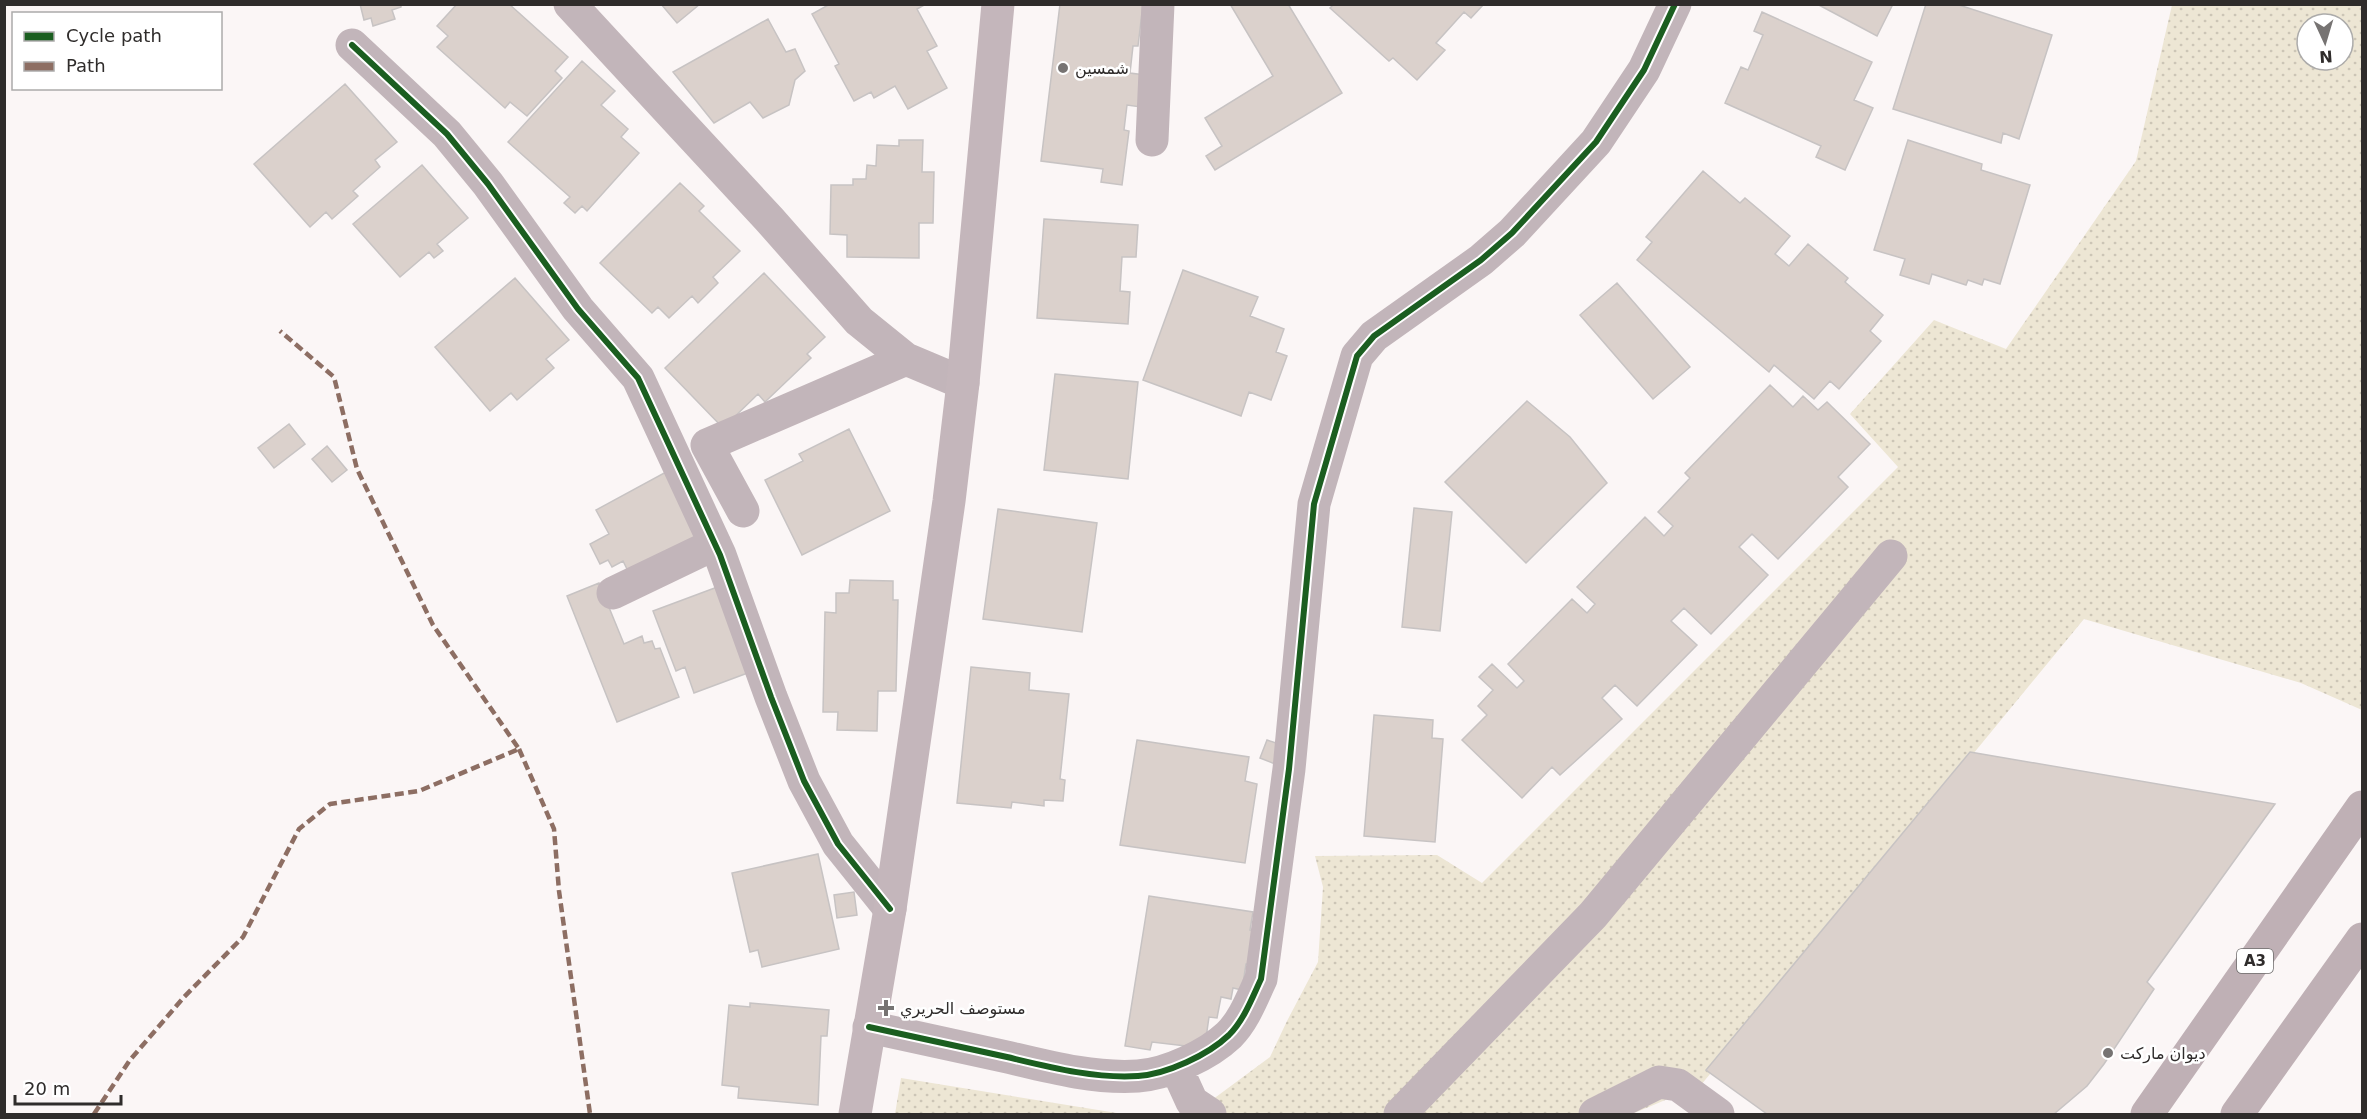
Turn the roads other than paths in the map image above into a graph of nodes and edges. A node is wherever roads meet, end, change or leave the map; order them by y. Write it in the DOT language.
graph roads {
  1 [pos="570,4"];
  2 [pos="998,4"];
  3 [pos="1158,4"];
  4 [pos="1675,4"];
  5 [pos="352,45"];
  6 [pos="1152,140"];
  7 [pos="906,359"];
  8 [pos="963,383"];
  9 [pos="743,511"];
  10 [pos="715,544"];
  11 [pos="1891,556"];
  12 [pos="613,593"];
  13 [pos="2362,807"];
  14 [pos="890,909"];
  15 [pos="2362,939"];
  16 [pos="869,1027"];
  17 [pos="1176,1067"];
  18 [pos="855,1114"];
  19 [pos="1210,1114"];
  20 [pos="1400,1114"];
  21 [pos="1594,1114"];
  22 [pos="1719,1114"];
  23 [pos="2148,1114"];
  24 [pos="2237,1114"];
  1 -- 7 [label="street"];
  2 -- 8 [label="main road"];
  3 -- 6 [label="street"];
  4 -- 17 [label="street"];
  5 -- 10 [label="street"];
  7 -- 8 [label="street"];
  7 -- 9 [label="street"];
  8 -- 14 [label="main road"];
  10 -- 12 [label="street"];
  10 -- 14 [label="street"];
  11 -- 20 [label="street"];
  13 -- 23 [label="highway, A3"];
  14 -- 16 [label="main road"];
  15 -- 24 [label="highway"];
  16 -- 17 [label="street"];
  16 -- 18 [label="main road"];
  17 -- 19 [label="street"];
  21 -- 22 [label="street"];
}
